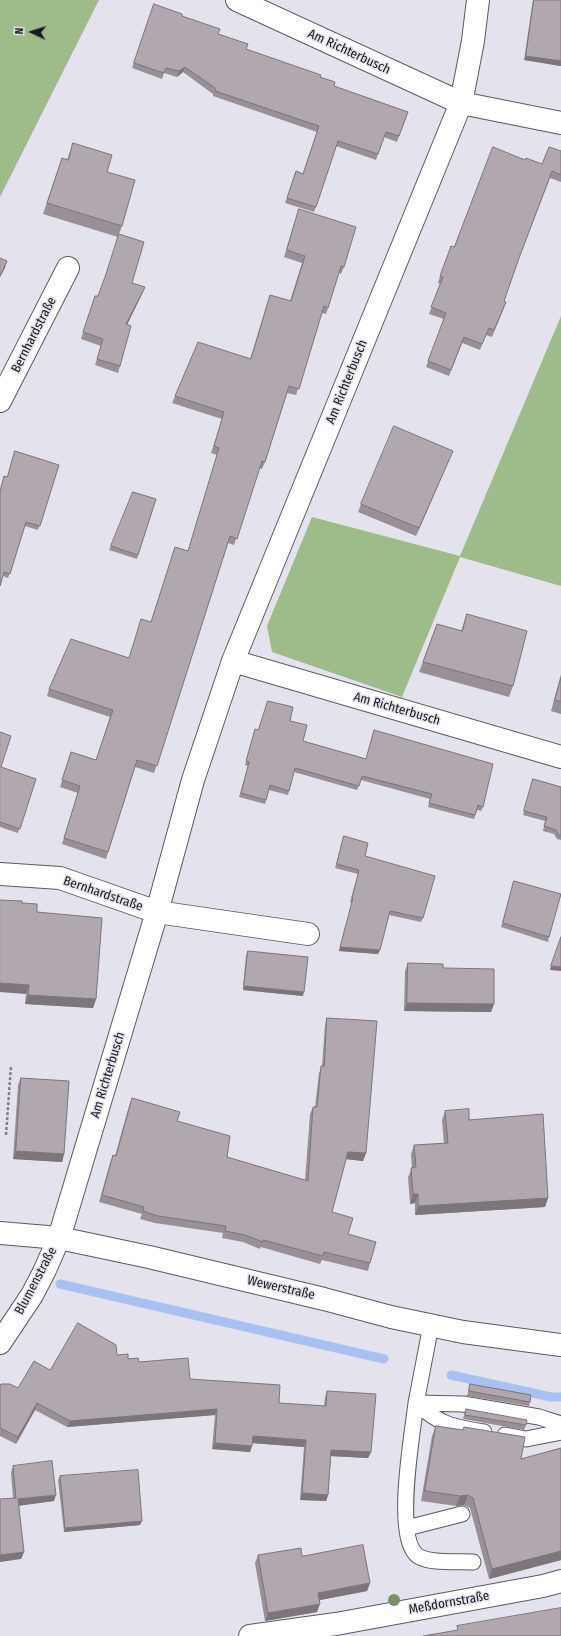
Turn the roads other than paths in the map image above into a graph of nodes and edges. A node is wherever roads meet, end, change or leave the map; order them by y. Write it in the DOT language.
graph roads {
  1 [pos="237,0"];
  2 [pos="478,0"];
  3 [pos="460,104"];
  4 [pos="561,123"];
  5 [pos="68,268"];
  6 [pos="0,401"];
  7 [pos="233,661"];
  8 [pos="561,757"];
  9 [pos="0,874"];
  10 [pos="157,912"];
  11 [pos="308,934"];
  12 [pos="0,1233"];
  13 [pos="59,1238"];
  14 [pos="431,1325"];
  15 [pos="0,1343"];
  16 [pos="561,1345"];
  17 [pos="416,1403"];
  18 [pos="561,1424"];
  19 [pos="561,1432"];
  20 [pos="462,1514"];
  21 [pos="407,1528"];
  22 [pos="473,1562"];
  23 [pos="561,1581"];
  24 [pos="337,1630"];
  25 [pos="250,1636"];
  1 -- 3 [label="street, Am Richterbusch"];
  2 -- 3 [label="street, Am Richterbusch"];
  3 -- 4 [label="street, Am Richterbusch"];
  3 -- 7 [label="street, Am Richterbusch"];
  5 -- 6 [label="street, Bernhardstraße"];
  7 -- 8 [label="street, Am Richterbusch"];
  7 -- 10 [label="street, Am Richterbusch"];
  9 -- 10 [label="street, Bernhardstraße"];
  10 -- 11 [label="street"];
  10 -- 13 [label="street, Am Richterbusch"];
  12 -- 13 [label="street, Wewerstraße"];
  13 -- 14 [label="street, Wewerstraße"];
  13 -- 15 [label="street, Blumenstraße"];
  14 -- 16 [label="street, Wewerstraße"];
  14 -- 17 [label="lane"];
  17 -- 18 [label="lane"];
  17 -- 19 [label="lane"];
  17 -- 21 [label="lane"];
  20 -- 21 [label="lane"];
  21 -- 22 [label="lane"];
  23 -- 24 [label="street, Meßdornstraße"];
  24 -- 25 [label="street, Meßdornstraße"];
}
